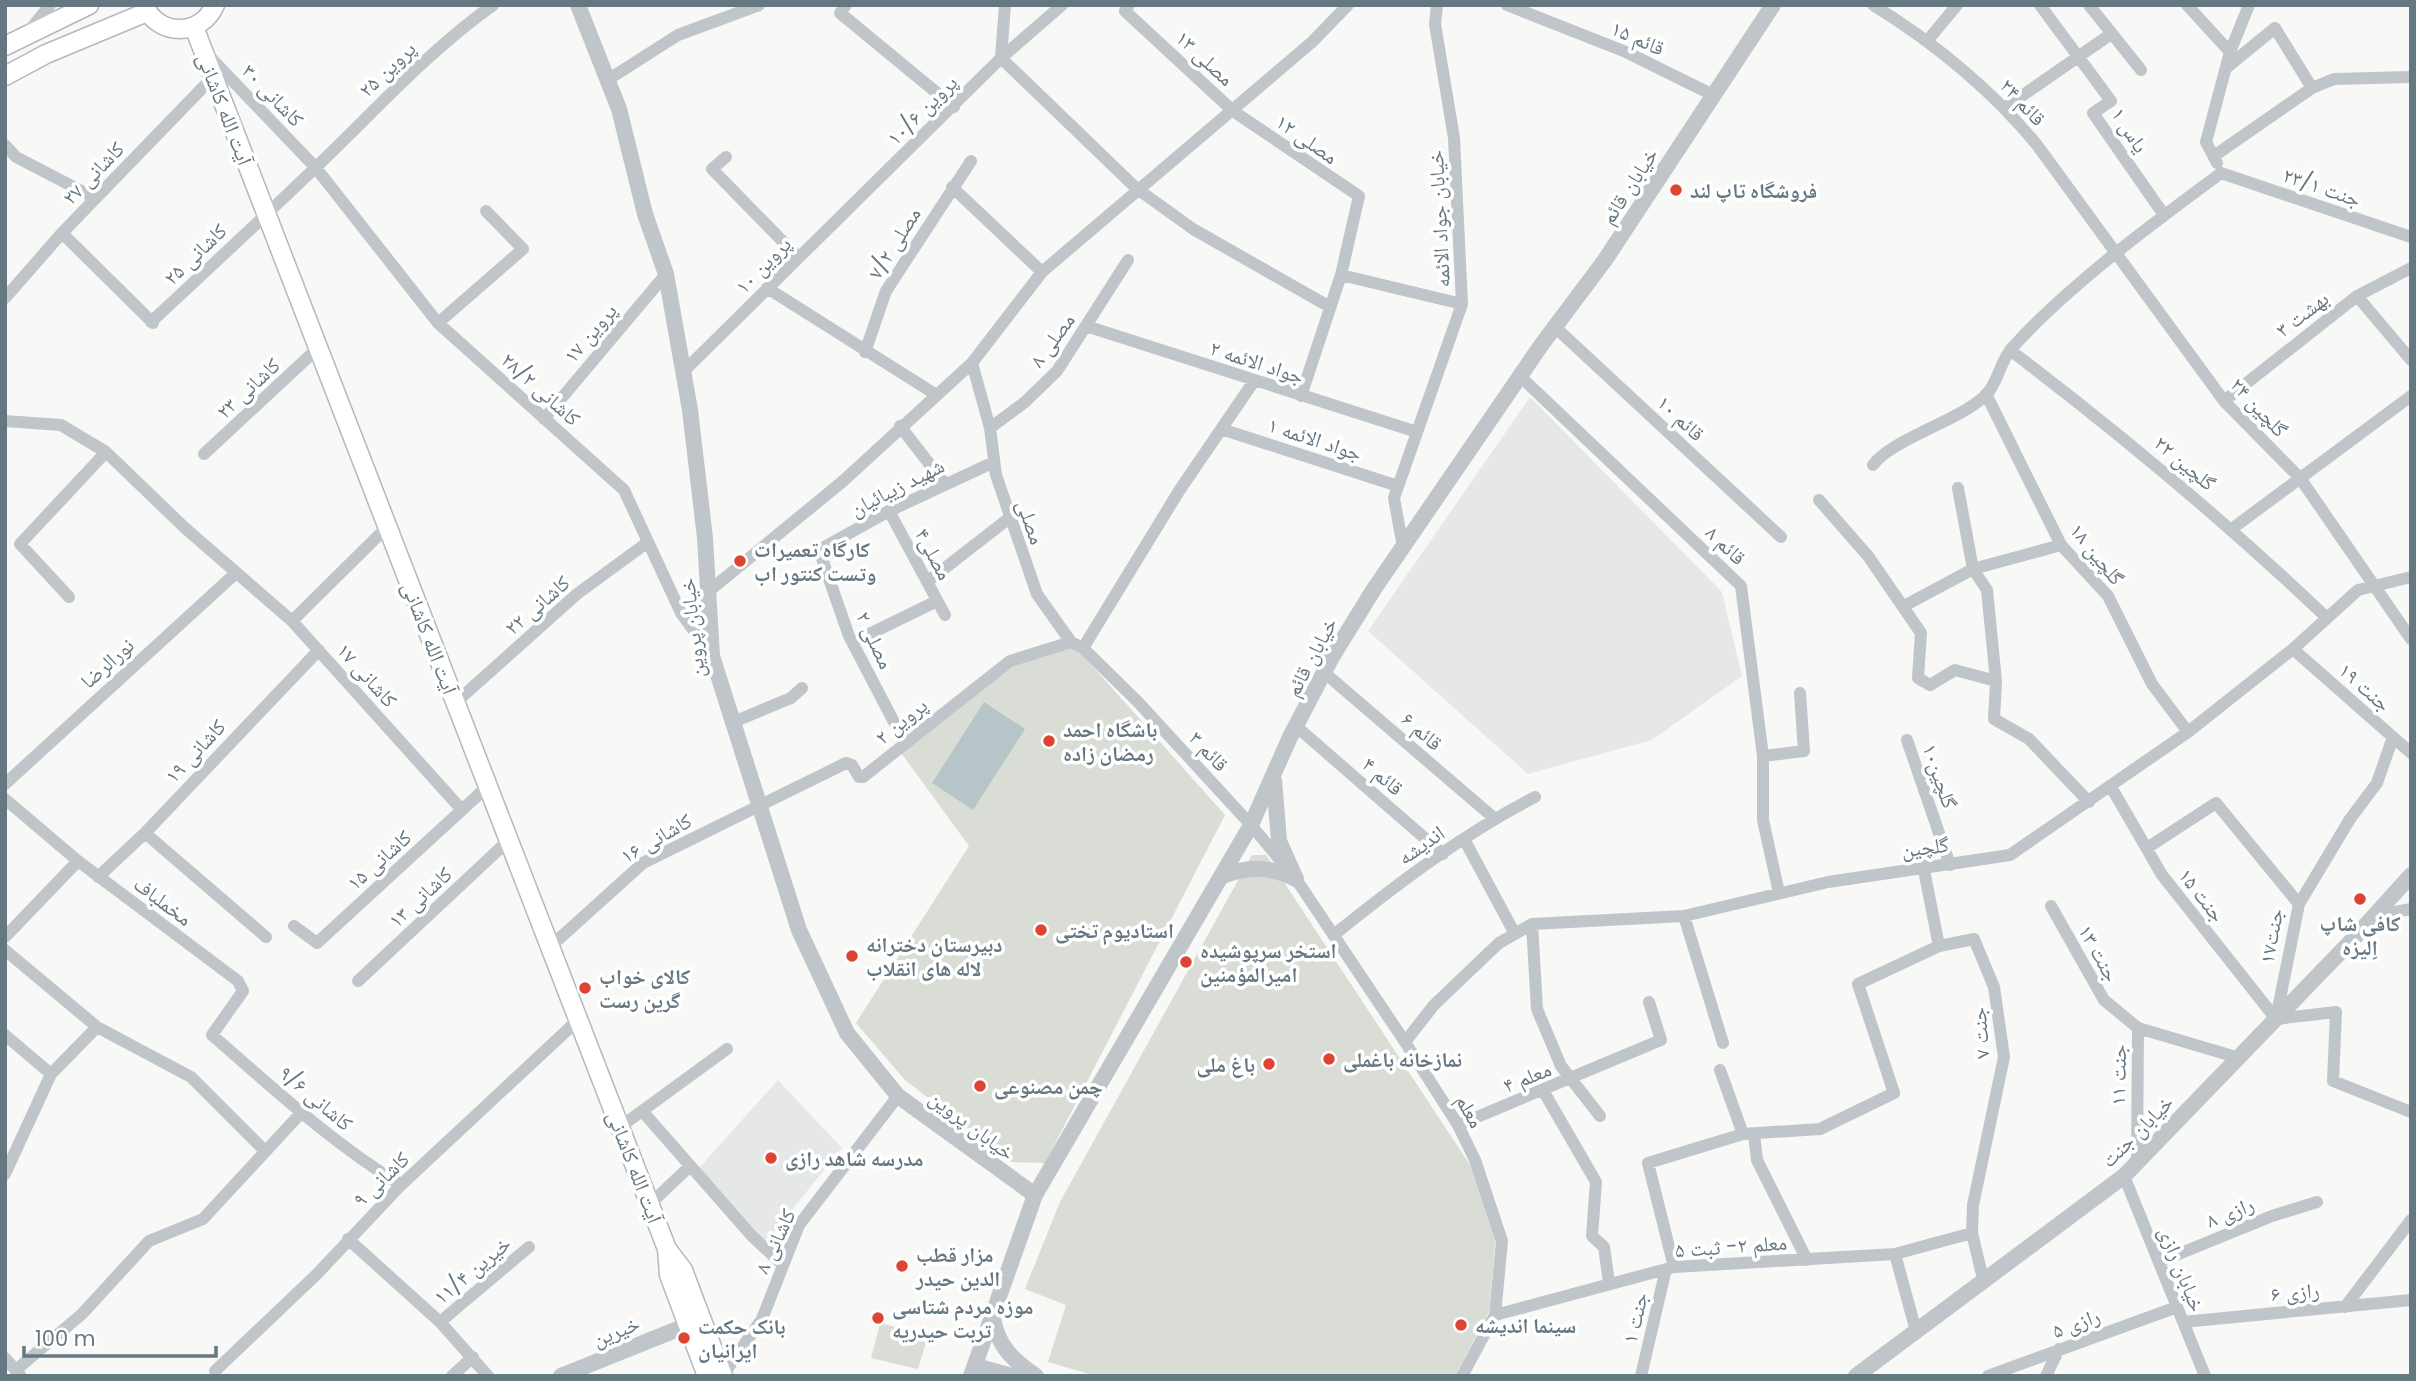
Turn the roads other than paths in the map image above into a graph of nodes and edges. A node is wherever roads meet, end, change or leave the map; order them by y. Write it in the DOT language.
graph roads {
  1 [pos="50,5"];
  2 [pos="89,5"];
  3 [pos="492,5"];
  4 [pos="578,5"];
  5 [pos="759,5"];
  6 [pos="846,5"];
  7 [pos="1005,5"];
  8 [pos="1062,5"];
  9 [pos="1129,5"];
  10 [pos="1348,5"];
  11 [pos="1437,5"];
  12 [pos="1507,5"];
  13 [pos="1773,5"];
  14 [pos="1873,5"];
  15 [pos="1957,5"];
  16 [pos="2040,5"];
  17 [pos="2089,5"];
  18 [pos="2187,5"];
  19 [pos="2249,5"];
  20 [pos="216,6"];
  21 [pos="146,9"];
  22 [pos="194,27"];
  23 [pos="2111,34"];
  24 [pos="24,37"];
  25 [pos="1928,40"];
  26 [pos="5,46"];
  27 [pos="202,49"];
  28 [pos="2230,52"];
  29 [pos="2078,57"];
  30 [pos="1002,58"];
  31 [pos="2226,68"];
  32 [pos="2141,71"];
  33 [pos="5,76"];
  34 [pos="213,77"];
  35 [pos="2411,77"];
  36 [pos="609,79"];
  37 [pos="2312,88"];
  38 [pos="1713,95"];
  39 [pos="954,107"];
  40 [pos="2006,107"];
  41 [pos="1233,110"];
  42 [pos="5,145"];
  43 [pos="2214,156"];
  44 [pos="726,157"];
  45 [pos="971,161"];
  46 [pos="316,168"];
  47 [pos="2221,173"];
  48 [pos="953,187"];
  49 [pos="869,188"];
  50 [pos="1136,188"];
  51 [pos="95,198"];
  52 [pos="486,211"];
  53 [pos="265,213"];
  54 [pos="2164,215"];
  55 [pos="62,233"];
  56 [pos="2411,237"];
  57 [pos="2115,255"];
  58 [pos="797,256"];
  59 [pos="1128,260"];
  60 [pos="2411,268"];
  61 [pos="1042,272"];
  62 [pos="666,274"];
  63 [pos="1341,275"];
  64 [pos="767,288"];
  65 [pos="2357,296"];
  66 [pos="5,298"];
  67 [pos="1462,304"];
  68 [pos="1330,307"];
  69 [pos="438,323"];
  70 [pos="1086,326"];
  71 [pos="1555,327"];
  72 [pos="318,348"];
  73 [pos="2010,350"];
  74 [pos="865,352"];
  75 [pos="2411,360"];
  76 [pos="972,363"];
  77 [pos="685,370"];
  78 [pos="1521,377"];
  79 [pos="1254,381"];
  80 [pos="935,394"];
  81 [pos="1986,394"];
  82 [pos="1301,396"];
  83 [pos="2411,396"];
  84 [pos="2224,401"];
  85 [pos="544,419"];
  86 [pos="5,421"];
  87 [pos="900,426"];
  88 [pos="990,428"];
  89 [pos="1221,429"];
  90 [pos="1417,432"];
  91 [pos="106,452"];
  92 [pos="204,454"];
  93 [pos="994,462"];
  94 [pos="1873,464"];
  95 [pos="2300,478"];
  96 [pos="945,484"];
  97 [pos="1398,486"];
  98 [pos="1958,488"];
  99 [pos="1819,500"];
  100 [pos="889,511"];
  101 [pos="1008,519"];
  102 [pos="387,527"];
  103 [pos="2233,528"];
  104 [pos="1781,537"];
  105 [pos="648,542"];
  106 [pos="2060,545"];
  107 [pos="1403,547"];
  108 [pos="819,550"];
  109 [pos="1973,569"];
  110 [pos="236,573"];
  111 [pos="2411,577"];
  112 [pos="927,582"];
  113 [pos="2375,586"];
  114 [pos="709,591"];
  115 [pos="69,597"];
  116 [pos="937,601"];
  117 [pos="1904,606"];
  118 [pos="945,615"];
  119 [pos="2326,617"];
  120 [pos="292,621"];
  121 [pos="2411,639"];
  122 [pos="853,642"];
  123 [pos="1071,642"];
  124 [pos="1083,648"];
  125 [pos="2293,649"];
  126 [pos="319,650"];
  127 [pos="712,656"];
  128 [pos="1326,674"];
  129 [pos="1996,681"];
  130 [pos="802,688"];
  131 [pos="1800,692"];
  132 [pos="1138,702"];
  133 [pos="456,703"];
  134 [pos="731,723"];
  135 [pos="1297,727"];
  136 [pos="2188,732"];
  137 [pos="2393,737"];
  138 [pos="1907,740"];
  139 [pos="905,743"];
  140 [pos="2411,753"];
  141 [pos="1763,756"];
  142 [pos="1273,775"];
  143 [pos="5,784"];
  144 [pos="488,786"];
  145 [pos="2111,788"];
  146 [pos="1535,797"];
  147 [pos="5,799"];
  148 [pos="2089,802"];
  149 [pos="759,804"];
  150 [pos="462,810"];
  151 [pos="1494,818"];
  152 [pos="1251,825"];
  153 [pos="145,834"];
  154 [pos="1464,839"];
  155 [pos="509,840"];
  156 [pos="2147,848"];
  157 [pos="1443,854"];
  158 [pos="78,861"];
  159 [pos="1950,864"];
  160 [pos="1923,865"];
  161 [pos="2411,875"];
  162 [pos="1222,876"];
  163 [pos="98,877"];
  164 [pos="1296,879"];
  165 [pos="1779,893"];
  166 [pos="2299,904"];
  167 [pos="2051,906"];
  168 [pos="2411,909"];
  169 [pos="1684,916"];
  170 [pos="2374,916"];
  171 [pos="1532,924"];
  172 [pos="293,926"];
  173 [pos="1515,933"];
  174 [pos="1335,934"];
  175 [pos="5,937"];
  176 [pos="266,937"];
  177 [pos="1939,946"];
  178 [pos="550,947"];
  179 [pos="5,950"];
  180 [pos="358,981"];
  181 [pos="1648,1002"];
  182 [pos="2276,1019"];
  183 [pos="579,1020"];
  184 [pos="97,1027"];
  185 [pos="2138,1028"];
  186 [pos="5,1035"];
  187 [pos="212,1035"];
  188 [pos="1405,1042"];
  189 [pos="1723,1043"];
  190 [pos="727,1049"];
  191 [pos="2236,1057"];
  192 [pos="1720,1070"];
  193 [pos="51,1074"];
  194 [pos="1571,1080"];
  195 [pos="1544,1092"];
  196 [pos="898,1096"];
  197 [pos="643,1112"];
  198 [pos="2411,1112"];
  199 [pos="302,1113"];
  200 [pos="1600,1116"];
  201 [pos="1458,1125"];
  202 [pos="620,1127"];
  203 [pos="1749,1134"];
  204 [pos="265,1152"];
  205 [pos="2137,1165"];
  206 [pos="689,1167"];
  207 [pos="5,1174"];
  208 [pos="2124,1177"];
  209 [pos="401,1185"];
  210 [pos="1035,1195"];
  211 [pos="2316,1202"];
  212 [pos="650,1204"];
  213 [pos="2411,1220"];
  214 [pos="1972,1233"];
  215 [pos="348,1238"];
  216 [pos="529,1247"];
  217 [pos="667,1249"];
  218 [pos="1895,1254"];
  219 [pos="1807,1260"];
  220 [pos="2159,1262"];
  221 [pos="782,1264"];
  222 [pos="1670,1268"];
  223 [pos="1609,1283"];
  224 [pos="1983,1283"];
  225 [pos="2411,1300"];
  226 [pos="2177,1307"];
  227 [pos="2345,1307"];
  228 [pos="1495,1315"];
  229 [pos="993,1316"];
  230 [pos="440,1322"];
  231 [pos="2183,1322"];
  232 [pos="688,1325"];
  233 [pos="1916,1331"];
  234 [pos="2059,1349"];
  235 [pos="473,1357"];
  236 [pos="5,1358"];
  237 [pos="215,1371"];
  238 [pos="974,1371"];
  239 [pos="18,1373"];
  240 [pos="718,1375"];
  241 [pos="452,1376"];
  242 [pos="488,1376"];
  243 [pos="561,1376"];
  244 [pos="1012,1376"];
  245 [pos="1036,1376"];
  246 [pos="1462,1376"];
  247 [pos="1641,1376"];
  248 [pos="1856,1376"];
  249 [pos="1988,1376"];
  250 [pos="2046,1376"];
  251 [pos="2205,1376"];
  1 -- 24 [label="street"];
  2 -- 24 [label="main road"];
  3 -- 46 [label="street, پروین ۲۵"];
  4 -- 36 [label="street, خیابان پروین"];
  5 -- 36 [label="street"];
  6 -- 39 [label="street"];
  7 -- 30 [label="street"];
  8 -- 30 [label="street, پروین ۱۰/۶"];
  9 -- 41 [label="street, مصلی ۱۳"];
  10 -- 41 [label="street"];
  11 -- 67 [label="street, خیابان جواد الائمه"];
  12 -- 38 [label="street, قائم ۱۵"];
  13 -- 38 [label="street, خیابان قائم"];
  14 -- 25 [label="street, قائم ۲۴"];
  15 -- 25 [label="street"];
  16 -- 29 [label="street, یاس ۱"];
  17 -- 23 [label="street"];
  18 -- 28 [label="street"];
  19 -- 28 [label="street"];
  20 -- 22 [label="main road"];
  21 -- 22 [label="main road"];
  21 -- 33 [label="main road"];
  22 -- 27 [label="main road, آیت الله کاشانی"];
  23 -- 29 [label="street"];
  23 -- 32 [label="street"];
  24 -- 26 [label="main road"];
  25 -- 40 [label="street, قائم ۲۴"];
  27 -- 34 [label="main road, آیت الله کاشانی"];
  27 -- 46 [label="street, کاشانی ۳۰"];
  28 -- 31 [label="street"];
  29 -- 40 [label="street"];
  29 -- 54 [label="street, یاس ۱"];
  30 -- 39 [label="street, پروین ۱۰/۶"];
  30 -- 50 [label="street"];
  31 -- 37 [label="street"];
  31 -- 43 [label="street"];
  34 -- 51 [label="street, کاشانی ۲۷"];
  34 -- 53 [label="main road, آیت الله کاشانی"];
  35 -- 37 [label="street"];
  36 -- 62 [label="street, خیابان پروین"];
  37 -- 43 [label="street"];
  38 -- 71 [label="street, خیابان قائم"];
  39 -- 49 [label="street, پروین ۱۰/۶"];
  40 -- 57 [label="street, قائم ۲۴"];
  41 -- 50 [label="street"];
  41 -- 63 [label="street, مصلی ۱۲"];
  42 -- 51 [label="street"];
  43 -- 47 [label="street"];
  44 -- 58 [label="street"];
  45 -- 48 [label="street, مصلی ۷/۲"];
  46 -- 53 [label="street, پروین ۲۵"];
  46 -- 69 [label="street, کاشانی ۲۸/۲"];
  47 -- 54 [label="street"];
  47 -- 56 [label="street, جنت ۲۳/۱"];
  48 -- 61 [label="street"];
  48 -- 74 [label="street, مصلی ۷/۲"];
  49 -- 58 [label="street, پروین ۱۰"];
  50 -- 61 [label="street"];
  50 -- 68 [label="street"];
  51 -- 55 [label="street, کاشانی ۲۷"];
  52 -- 69 [label="street"];
  53 -- 55 [label="street, کاشانی ۲۵"];
  53 -- 72 [label="main road, آیت الله کاشانی"];
  54 -- 57 [label="street"];
  55 -- 66 [label="street, کاشانی ۲۷"];
  57 -- 73 [label="street"];
  57 -- 84 [label="street, گلچین ۲۴"];
  58 -- 64 [label="street, پروین ۱۰"];
  59 -- 70 [label="street, مصلی ۸"];
  60 -- 65 [label="street, بهشت ۳"];
  61 -- 76 [label="street"];
  62 -- 77 [label="street, خیابان پروین"];
  62 -- 85 [label="street, پروین ۱۷"];
  63 -- 67 [label="street"];
  63 -- 68 [label="street"];
  64 -- 74 [label="street"];
  64 -- 77 [label="street, پروین ۱۰"];
  65 -- 75 [label="street"];
  65 -- 84 [label="street, بهشت ۳"];
  67 -- 90 [label="street, خیابان جواد الائمه"];
  68 -- 82 [label="street"];
  69 -- 85 [label="street, کاشانی ۲۸/۲"];
  70 -- 79 [label="street, جواد الائمه ۲"];
  70 -- 88 [label="street, مصلی ۸"];
  71 -- 78 [label="street, خیابان قائم"];
  71 -- 104 [label="street, قائم ۱۰"];
  72 -- 92 [label="street, کاشانی ۲۳"];
  72 -- 102 [label="main road, آیت الله کاشانی"];
  73 -- 81 [label="street"];
  73 -- 103 [label="street, گلچین ۲۲"];
  74 -- 80 [label="street"];
  76 -- 80 [label="street"];
  76 -- 88 [label="street, مصلی"];
  77 -- 114 [label="street, خیابان پروین"];
  78 -- 107 [label="street, خیابان قائم"];
  78 -- 141 [label="street, قائم ۸"];
  79 -- 82 [label="street, جواد الائمه ۲"];
  79 -- 89 [label="street"];
  80 -- 87 [label="street"];
  81 -- 94 [label="street"];
  81 -- 106 [label="street, گلچین ۱۸"];
  82 -- 90 [label="street, جواد الائمه ۲"];
  83 -- 95 [label="street"];
  84 -- 95 [label="street, گلچین ۲۴"];
  85 -- 105 [label="street, کاشانی ۲۸/۲"];
  86 -- 91 [label="street, کاشانی ۱۷"];
  87 -- 96 [label="street"];
  87 -- 114 [label="street"];
  88 -- 93 [label="street, مصلی"];
  89 -- 97 [label="street, جواد الائمه ۱"];
  89 -- 124 [label="street"];
  90 -- 97 [label="street, خیابان جواد الائمه"];
  91 -- 110 [label="street, کاشانی ۱۷"];
  91 -- 115 [label="street"];
  93 -- 96 [label="street, شهید زیبائیان"];
  93 -- 101 [label="street, مصلی"];
  95 -- 103 [label="street"];
  95 -- 113 [label="street, گلچین ۲۴"];
  96 -- 100 [label="street, شهید زیبائیان"];
  97 -- 107 [label="street, خیابان جواد الائمه"];
  98 -- 109 [label="street"];
  99 -- 117 [label="street"];
  100 -- 108 [label="street, شهید زیبائیان"];
  100 -- 112 [label="street, مصلی۴"];
  101 -- 112 [label="street"];
  101 -- 123 [label="street, مصلی"];
  102 -- 120 [label="street"];
  102 -- 133 [label="main road, آیت الله کاشانی"];
  103 -- 119 [label="street, گلچین ۲۲"];
  105 -- 127 [label="street, کاشانی ۲۸/۲"];
  105 -- 133 [label="street, کاشانی ۲۲"];
  106 -- 109 [label="street"];
  106 -- 136 [label="street, گلچین ۱۸"];
  107 -- 128 [label="street, خیابان قائم"];
  108 -- 122 [label="street, مصلی ۲"];
  109 -- 117 [label="street"];
  109 -- 129 [label="street"];
  110 -- 120 [label="street, کاشانی ۱۷"];
  110 -- 143 [label="street, نورالرضا"];
  111 -- 113 [label="street, گلچین"];
  112 -- 116 [label="street, مصلی۴"];
  113 -- 119 [label="street, گلچین"];
  113 -- 121 [label="street, گلچین ۲۴"];
  114 -- 127 [label="street, خیابان پروین"];
  116 -- 118 [label="street, مصلی۴"];
  116 -- 122 [label="street"];
  117 -- 129 [label="street"];
  119 -- 125 [label="street, گلچین"];
  120 -- 126 [label="street, کاشانی ۱۷"];
  122 -- 139 [label="street, مصلی ۲"];
  123 -- 124 [label="street, مصلی"];
  123 -- 139 [label="street, پروین ۲"];
  124 -- 132 [label="street, مصلی"];
  125 -- 136 [label="street, گلچین"];
  125 -- 137 [label="street, جنت ۱۹"];
  126 -- 150 [label="street, کاشانی ۱۷"];
  126 -- 153 [label="street, کاشانی ۱۹"];
  127 -- 134 [label="street, خیابان پروین"];
  128 -- 135 [label="street, خیابان قائم"];
  128 -- 151 [label="street, قائم ۶"];
  129 -- 148 [label="street"];
  130 -- 134 [label="street"];
  131 -- 141 [label="street"];
  132 -- 152 [label="street, قائم ۳"];
  133 -- 144 [label="main road, آیت الله کاشانی"];
  134 -- 149 [label="street, خیابان پروین"];
  135 -- 142 [label="street, خیابان قائم"];
  135 -- 157 [label="street, قائم ۴"];
  136 -- 145 [label="street, گلچین"];
  137 -- 140 [label="street, جنت ۱۹"];
  137 -- 166 [label="street"];
  138 -- 159 [label="street, گلچین۱۰"];
  139 -- 149 [label="street, پروین ۲"];
  141 -- 165 [label="street, قائم ۸"];
  142 -- 152 [label="street, خیابان قائم"];
  142 -- 164 [label="street"];
  144 -- 150 [label="street, کاشانی ۱۵"];
  144 -- 155 [label="main road, آیت الله کاشانی"];
  145 -- 148 [label="street, گلچین"];
  145 -- 156 [label="street, جنت ۱۵"];
  146 -- 151 [label="street, اندیشه"];
  147 -- 158 [label="street, مخملباف"];
  148 -- 159 [label="street, گلچین"];
  149 -- 178 [label="street, کاشانی ۱۶"];
  149 -- 196 [label="street, خیابان پروین"];
  150 -- 172 [label="street, کاشانی ۱۵"];
  151 -- 154 [label="street, اندیشه"];
  152 -- 162 [label="street, خیابان قائم"];
  152 -- 164 [label="street, معلم"];
  153 -- 163 [label="street, کاشانی ۱۹"];
  153 -- 176 [label="street"];
  154 -- 157 [label="street, اندیشه"];
  154 -- 173 [label="street"];
  155 -- 178 [label="main road, آیت الله کاشانی"];
  155 -- 180 [label="street, کاشانی ۱۳"];
  156 -- 166 [label="street, جنت۱۷"];
  156 -- 182 [label="street, جنت ۱۵"];
  157 -- 174 [label="street, اندیشه"];
  158 -- 163 [label="street, مخملباف"];
  158 -- 175 [label="street"];
  159 -- 160 [label="street, گلچین"];
  160 -- 165 [label="street, گلچین"];
  160 -- 177 [label="street"];
  161 -- 170 [label="street, خیابان جنت"];
  162 -- 164 [label="street"];
  162 -- 210 [label="street, خیابان قائم"];
  163 -- 187 [label="street, مخملباف"];
  164 -- 174 [label="street, معلم"];
  165 -- 169 [label="street, گلچین"];
  166 -- 182 [label="street, جنت۱۷"];
  167 -- 185 [label="street, جنت ۱۳"];
  168 -- 170 [label="street"];
  169 -- 171 [label="street, گلچین"];
  169 -- 189 [label="street"];
  170 -- 182 [label="street, خیابان جنت"];
  171 -- 173 [label="street, گلچین"];
  171 -- 194 [label="street"];
  173 -- 188 [label="street, گلچین"];
  174 -- 188 [label="street, معلم"];
  177 -- 203 [label="street"];
  177 -- 214 [label="street, جنت ۷"];
  178 -- 183 [label="main road, آیت الله کاشانی"];
  179 -- 184 [label="street"];
  181 -- 194 [label="street, معلم ۴"];
  182 -- 191 [label="street, خیابان جنت"];
  182 -- 198 [label="street"];
  183 -- 202 [label="main road, آیت الله کاشانی"];
  183 -- 209 [label="street, کاشانی ۹"];
  184 -- 193 [label="street"];
  184 -- 204 [label="street"];
  185 -- 191 [label="street, جنت ۱۳"];
  185 -- 205 [label="street, جنت ۱۱"];
  186 -- 193 [label="street"];
  187 -- 199 [label="street, کاشانی ۹/۶"];
  188 -- 201 [label="street, معلم"];
  190 -- 197 [label="street"];
  191 -- 205 [label="street, خیابان جنت"];
  192 -- 203 [label="street"];
  193 -- 207 [label="street"];
  194 -- 195 [label="street, معلم ۴"];
  194 -- 200 [label="street"];
  195 -- 201 [label="street, معلم ۴"];
  195 -- 223 [label="street"];
  196 -- 210 [label="street, خیابان پروین"];
  196 -- 221 [label="street, کاشانی ۸"];
  197 -- 202 [label="street"];
  197 -- 206 [label="street"];
  199 -- 204 [label="street"];
  199 -- 209 [label="street, کاشانی ۹/۶"];
  201 -- 228 [label="street, معلم"];
  202 -- 212 [label="main road, آیت الله کاشانی"];
  203 -- 219 [label="street"];
  203 -- 222 [label="street"];
  204 -- 239 [label="street"];
  205 -- 208 [label="street, خیابان جنت"];
  206 -- 212 [label="street"];
  206 -- 221 [label="street"];
  208 -- 220 [label="street, خیابان رازی"];
  208 -- 224 [label="street, خیابان جنت"];
  209 -- 215 [label="street, کاشانی ۹"];
  210 -- 229 [label="street, خیابان قائم"];
  211 -- 220 [label="street, رازی ۸"];
  212 -- 217 [label="main road, آیت الله کاشانی"];
  213 -- 227 [label="street"];
  214 -- 218 [label="street, معلم ۲- ثبت ۵"];
  214 -- 224 [label="street, جنت ۷"];
  215 -- 230 [label="street"];
  215 -- 237 [label="street, کاشانی ۹"];
  216 -- 230 [label="street, خیرین ۱۱/۴"];
  217 -- 232 [label="main road, آیت الله کاشانی"];
  217 -- 240 [label="main road, آیت الله کاشانی"];
  218 -- 219 [label="street, معلم ۲- ثبت ۵"];
  218 -- 233 [label="street"];
  219 -- 222 [label="street, معلم ۲- ثبت ۵"];
  220 -- 226 [label="street, خیابان رازی"];
  221 -- 240 [label="street, کاشانی ۸"];
  222 -- 223 [label="street, معلم ۲- ثبت ۵"];
  222 -- 247 [label="street, جنت ۱"];
  223 -- 228 [label="street, معلم ۲- ثبت ۵"];
  224 -- 233 [label="street, خیابان جنت"];
  225 -- 227 [label="street, رازی ۶"];
  226 -- 231 [label="street, خیابان رازی"];
  226 -- 234 [label="street, رازی ۵"];
  227 -- 231 [label="street, رازی ۶"];
  228 -- 246 [label="street, معلم"];
  229 -- 238 [label="street, خیابان قائم"];
  229 -- 245 [label="street"];
  230 -- 235 [label="street"];
  231 -- 251 [label="street, خیابان رازی"];
  232 -- 240 [label="main road, آیت الله کاشانی"];
  232 -- 243 [label="street, خیرین"];
  233 -- 248 [label="street, خیابان جنت"];
  234 -- 249 [label="street, رازی ۵"];
  234 -- 250 [label="street"];
  235 -- 241 [label="street"];
  235 -- 242 [label="street"];
  236 -- 239 [label="street"];
  238 -- 244 [label="street"];
}
